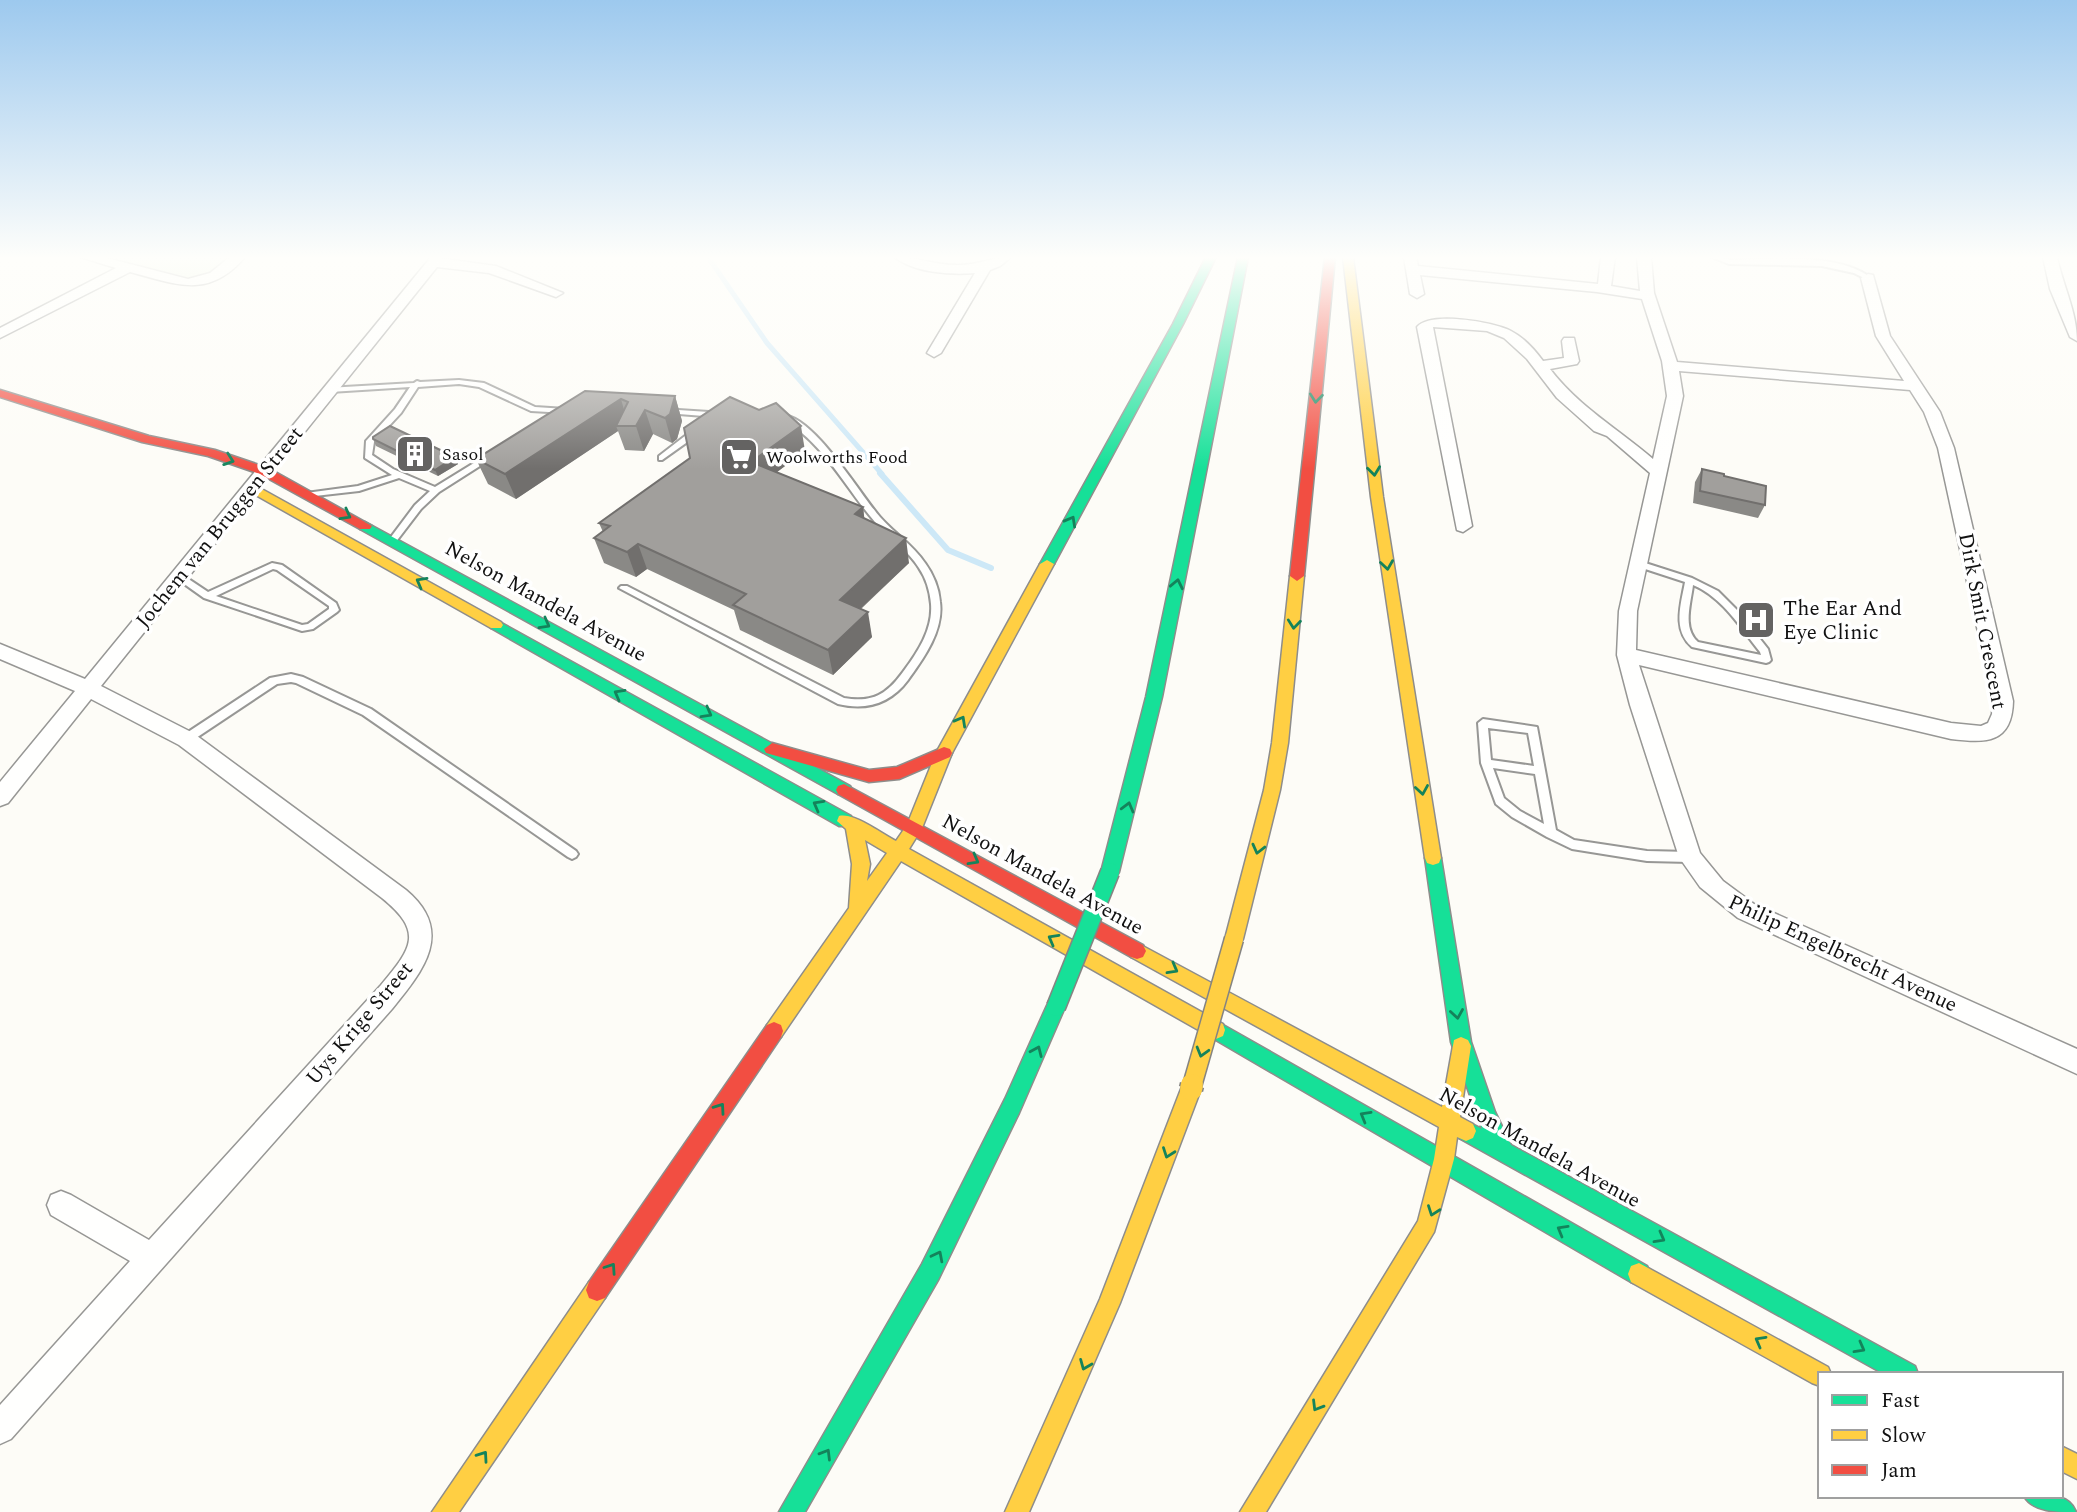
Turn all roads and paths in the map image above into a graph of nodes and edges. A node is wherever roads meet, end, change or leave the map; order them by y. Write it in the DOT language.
graph roads {
  1 [pos="381,328"];
  2 [pos="949,328"];
  3 [pos="1176,328"];
  4 [pos="1228,328"];
  5 [pos="1323,328"];
  6 [pos="1357,328"];
  7 [pos="1425,328"];
  8 [pos="1480,328"];
  9 [pos="1659,328"];
  10 [pos="1881,328"];
  11 [pos="1569,341"];
  12 [pos="934,353"];
  13 [pos="1538,366"];
  14 [pos="1671,366"];
  15 [pos="417,383"];
  16 [pos="1914,386"];
  17 [pos="330,390"];
  18 [pos="0,393"];
  19 [pos="565,411"];
  20 [pos="575,411"];
  21 [pos="660,411"];
  22 [pos="709,414"];
  23 [pos="720,414"];
  24 [pos="777,415"];
  25 [pos="553,418"];
  26 [pos="146,439"];
  27 [pos="495,454"];
  28 [pos="663,458"];
  29 [pos="264,471"];
  30 [pos="400,475"];
  31 [pos="1657,479"];
  32 [pos="252,487"];
  33 [pos="436,490"];
  34 [pos="309,495"];
  35 [pos="1463,526"];
  36 [pos="392,541"];
  37 [pos="1639,564"];
  38 [pos="178,576"];
  39 [pos="1689,582"];
  40 [pos="624,589"];
  41 [pos="207,596"];
  42 [pos="0,651"];
  43 [pos="1627,655"];
  44 [pos="88,688"];
  45 [pos="186,739"];
  46 [pos="772,749"];
  47 [pos="944,752"];
  48 [pos="1486,763"];
  49 [pos="1540,771"];
  50 [pos="0,797"];
  51 [pos="853,824"];
  52 [pos="914,828"];
  53 [pos="1551,834"];
  54 [pos="898,851"];
  55 [pos="572,855"];
  56 [pos="1690,857"];
  57 [pos="854,914"];
  58 [pos="1461,1042"];
  59 [pos="2077,1062"];
  60 [pos="1448,1120"];
  61 [pos="1504,1152"];
  62 [pos="1445,1162"];
  63 [pos="61,1205"];
  64 [pos="152,1258"];
  65 [pos="1903,1372"];
  66 [pos="1818,1374"];
  67 [pos="0,1428"];
  68 [pos="2040,1498"];
  69 [pos="444,1512"];
  70 [pos="791,1512"];
  71 [pos="1017,1512"];
  72 [pos="1252,1512"];
  73 [pos="2064,1512"];
  1 -- 17 [label="street, Jochem van Bruggen Street"];
  2 -- 12 [label="street"];
  47 -- 3 [label="main road, one-way"];
  70 -- 4 [label="main road, one-way, bridge"];
  5 -- 71 [label="main road, one-way, bridge"];
  6 -- 58 [label="main road, one-way"];
  7 -- 35 [label="street"];
  8 -- 13 [label="street"];
  9 -- 14 [label="street, Philip Engelbrecht Avenue"];
  10 -- 16 [label="street"];
  11 -- 13 [label="street"];
  13 -- 31 [label="street"];
  14 -- 16 [label="street"];
  14 -- 31 [label="street, Philip Engelbrecht Avenue"];
  15 -- 17 [label="lane"];
  15 -- 19 [label="lane"];
  15 -- 30 [label="lane"];
  16 -- 43 [label="street, Dirk Smit Crescent"];
  17 -- 29 [label="street, Jochem van Bruggen Street"];
  18 -- 26 [label="main road, Nelson Mandela Avenue"];
  19 -- 20 [label="lane"];
  19 -- 25 [label="lane"];
  21 -- 22 [label="lane"];
  22 -- 23 [label="lane"];
  22 -- 28 [label="lane"];
  24 -- 40 [label="lane"];
  26 -- 29 [label="main road, Nelson Mandela Avenue, one-way"];
  26 -- 32 [label="main road, Nelson Mandela Avenue"];
  27 -- 33 [label="lane"];
  29 -- 32 [label="street, Jochem van Bruggen Street"];
  29 -- 34 [label="main road, Nelson Mandela Avenue"];
  30 -- 33 [label="lane"];
  30 -- 34 [label="lane"];
  31 -- 37 [label="street, Philip Engelbrecht Avenue"];
  32 -- 38 [label="street, Jochem van Bruggen Street"];
  51 -- 32 [label="main road, Nelson Mandela Avenue, one-way"];
  33 -- 36 [label="lane"];
  34 -- 36 [label="main road, Nelson Mandela Avenue, one-way"];
  36 -- 46 [label="main road, Nelson Mandela Avenue, one-way"];
  37 -- 39 [label="lane"];
  37 -- 43 [label="street, Philip Engelbrecht Avenue"];
  38 -- 41 [label="lane"];
  38 -- 44 [label="street, Jochem van Bruggen Street"];
  39 -- 39 [label="lane"];
  41 -- 41 [label="lane"];
  42 -- 44 [label="street, Uys Krige Street"];
  43 -- 56 [label="street, Philip Engelbrecht Avenue"];
  44 -- 45 [label="street, Uys Krige Street"];
  44 -- 50 [label="street, Jochem van Bruggen Street"];
  45 -- 55 [label="lane"];
  45 -- 64 [label="street, Uys Krige Street"];
  46 -- 47 [label="main road"];
  46 -- 52 [label="main road, Nelson Mandela Avenue"];
  47 -- 52 [label="main road"];
  48 -- 49 [label="lane"];
  48 -- 49 [label="lane"];
  48 -- 53 [label="lane"];
  49 -- 53 [label="lane"];
  51 -- 54 [label="main road, Nelson Mandela Avenue"];
  51 -- 57 [label="main road"];
  52 -- 54 [label="main road"];
  52 -- 60 [label="main road, Nelson Mandela Avenue, one-way"];
  53 -- 56 [label="lane"];
  54 -- 57 [label="main road"];
  62 -- 54 [label="main road, Nelson Mandela Avenue, one-way"];
  56 -- 59 [label="street, Philip Engelbrecht Avenue"];
  69 -- 57 [label="main road, one-way"];
  58 -- 60 [label="main road"];
  58 -- 61 [label="main road"];
  60 -- 61 [label="main road, Nelson Mandela Avenue"];
  60 -- 62 [label="main road"];
  61 -- 65 [label="main road, Nelson Mandela Avenue, one-way"];
  66 -- 62 [label="main road, Nelson Mandela Avenue, one-way"];
  62 -- 72 [label="main road, one-way"];
  63 -- 64 [label="street"];
  64 -- 67 [label="street, Uys Krige Street"];
  68 -- 73 [label="main road"];
}
